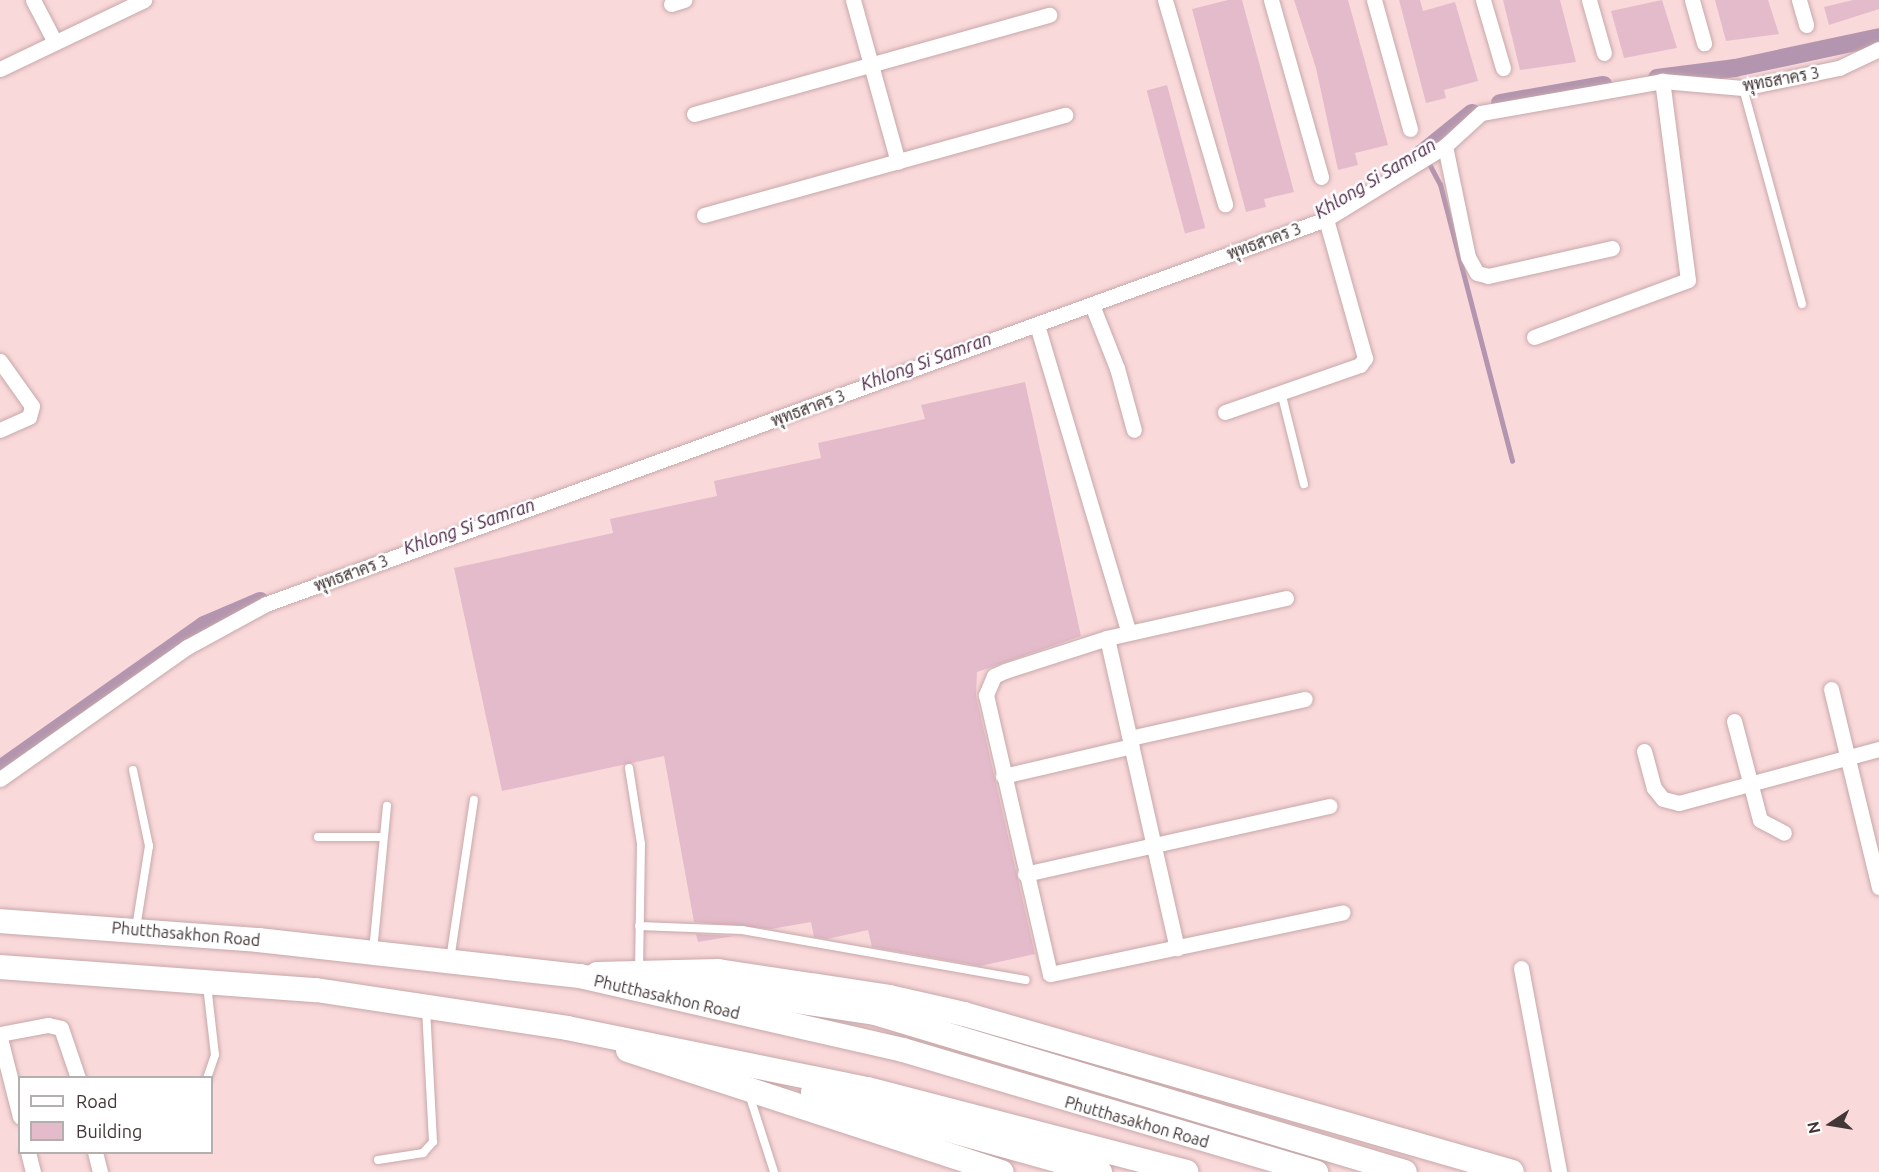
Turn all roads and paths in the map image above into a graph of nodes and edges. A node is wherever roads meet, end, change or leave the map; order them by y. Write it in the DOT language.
graph roads {
  1 [pos="33,0"];
  2 [pos="142,0"];
  3 [pos="854,0"];
  4 [pos="1165,0"];
  5 [pos="1271,0"];
  6 [pos="1374,0"];
  7 [pos="1483,0"];
  8 [pos="1590,0"];
  9 [pos="1692,0"];
  10 [pos="1799,0"];
  11 [pos="1049,15"];
  12 [pos="1806,24"];
  13 [pos="55,42"];
  14 [pos="1704,43"];
  15 [pos="1879,49"];
  16 [pos="1604,53"];
  17 [pos="872,66"];
  18 [pos="1503,68"];
  19 [pos="0,69"];
  20 [pos="1662,81"];
  21 [pos="1743,88"];
  22 [pos="694,114"];
  23 [pos="1065,115"];
  24 [pos="1410,129"];
  25 [pos="1445,146"];
  26 [pos="898,162"];
  27 [pos="1320,177"];
  28 [pos="1225,204"];
  29 [pos="704,215"];
  30 [pos="1326,219"];
  31 [pos="1612,248"];
  32 [pos="1802,304"];
  33 [pos="1092,305"];
  34 [pos="1037,325"];
  35 [pos="1534,337"];
  36 [pos="0,361"];
  37 [pos="1281,392"];
  38 [pos="1225,412"];
  39 [pos="0,430"];
  40 [pos="1134,430"];
  41 [pos="1304,484"];
  42 [pos="1286,598"];
  43 [pos="1129,633"];
  44 [pos="1107,638"];
  45 [pos="1831,689"];
  46 [pos="1305,699"];
  47 [pos="1734,720"];
  48 [pos="1131,742"];
  49 [pos="1879,748"];
  50 [pos="1644,751"];
  51 [pos="1846,758"];
  52 [pos="629,768"];
  53 [pos="133,770"];
  54 [pos="1004,776"];
  55 [pos="0,780"];
  56 [pos="1751,783"];
  57 [pos="474,800"];
  58 [pos="387,806"];
  59 [pos="1329,806"];
  60 [pos="1784,833"];
  61 [pos="318,837"];
  62 [pos="382,837"];
  63 [pos="1154,845"];
  64 [pos="1025,874"];
  65 [pos="1879,887"];
  66 [pos="1343,912"];
  67 [pos="0,921"];
  68 [pos="639,926"];
  69 [pos="136,929"];
  70 [pos="1177,948"];
  71 [pos="373,952"];
  72 [pos="450,961"];
  73 [pos="0,968"];
  74 [pos="1521,968"];
  75 [pos="639,970"];
  76 [pos="580,976"];
  77 [pos="206,979"];
  78 [pos="1026,980"];
  79 [pos="426,1004"];
  80 [pos="567,1028"];
  81 [pos="0,1036"];
  82 [pos="78,1076"];
  83 [pos="207,1076"];
  84 [pos="748,1090"];
  85 [pos="18,1109"];
  86 [pos="28,1154"];
  87 [pos="96,1154"];
  88 [pos="378,1160"];
  89 [pos="33,1172"];
  90 [pos="100,1172"];
  91 [pos="774,1172"];
  92 [pos="1002,1172"];
  93 [pos="1100,1172"];
  94 [pos="1186,1172"];
  95 [pos="1316,1172"];
  96 [pos="1404,1172"];
  97 [pos="1512,1172"];
  98 [pos="1559,1172"];
  1 -- 13 [label="street"];
  2 -- 13 [label="street"];
  3 -- 17 [label="street"];
  4 -- 28 [label="street"];
  5 -- 27 [label="street"];
  6 -- 24 [label="street"];
  7 -- 18 [label="street"];
  8 -- 16 [label="street"];
  9 -- 14 [label="street"];
  10 -- 12 [label="street"];
  11 -- 17 [label="street"];
  13 -- 19 [label="street"];
  15 -- 21 [label="street, พุทธสาคร 3"];
  17 -- 22 [label="street"];
  17 -- 26 [label="street"];
  20 -- 21 [label="street, พุทธสาคร 3"];
  20 -- 25 [label="street, พุทธสาคร 3"];
  20 -- 35 [label="street"];
  21 -- 32 [label="lane"];
  23 -- 26 [label="street"];
  25 -- 30 [label="street, พุทธสาคร 3"];
  25 -- 31 [label="street"];
  26 -- 29 [label="street"];
  30 -- 33 [label="street, พุทธสาคร 3"];
  30 -- 37 [label="street"];
  33 -- 34 [label="street, พุทธสาคร 3"];
  33 -- 40 [label="street"];
  34 -- 43 [label="street"];
  34 -- 55 [label="street, พุทธสาคร 3"];
  36 -- 39 [label="street"];
  37 -- 38 [label="street"];
  37 -- 41 [label="lane"];
  42 -- 43 [label="street"];
  43 -- 44 [label="street"];
  44 -- 48 [label="street"];
  44 -- 54 [label="street"];
  45 -- 51 [label="street"];
  46 -- 48 [label="street"];
  47 -- 56 [label="street"];
  48 -- 54 [label="street"];
  48 -- 63 [label="street"];
  49 -- 51 [label="street"];
  50 -- 56 [label="street"];
  51 -- 56 [label="street"];
  51 -- 65 [label="street"];
  52 -- 68 [label="lane"];
  53 -- 69 [label="lane"];
  54 -- 64 [label="street"];
  56 -- 60 [label="street"];
  57 -- 72 [label="lane"];
  58 -- 62 [label="lane"];
  59 -- 63 [label="street"];
  61 -- 62 [label="lane"];
  62 -- 71 [label="lane"];
  63 -- 64 [label="street"];
  63 -- 70 [label="street"];
  64 -- 70 [label="street"];
  66 -- 70 [label="street"];
  67 -- 69 [label="main road, Phutthasakhon Road"];
  68 -- 75 [label="lane"];
  68 -- 78 [label="lane"];
  69 -- 71 [label="main road, Phutthasakhon Road"];
  71 -- 72 [label="main road, Phutthasakhon Road"];
  72 -- 76 [label="main road, Phutthasakhon Road"];
  73 -- 77 [label="main road"];
  74 -- 98 [label="street"];
  75 -- 76 [label="main road"];
  75 -- 97 [label="main road"];
  76 -- 95 [label="main road, Phutthasakhon Road"];
  76 -- 96 [label="main road"];
  77 -- 79 [label="main road"];
  77 -- 83 [label="lane"];
  79 -- 80 [label="main road"];
  79 -- 88 [label="lane"];
  80 -- 84 [label="main road"];
  80 -- 93 [label="main road"];
  80 -- 94 [label="main road"];
  81 -- 82 [label="street"];
  81 -- 85 [label="street"];
  84 -- 91 [label="lane"];
  84 -- 92 [label="main road"];
  86 -- 89 [label="street"];
  87 -- 90 [label="street"];
}
